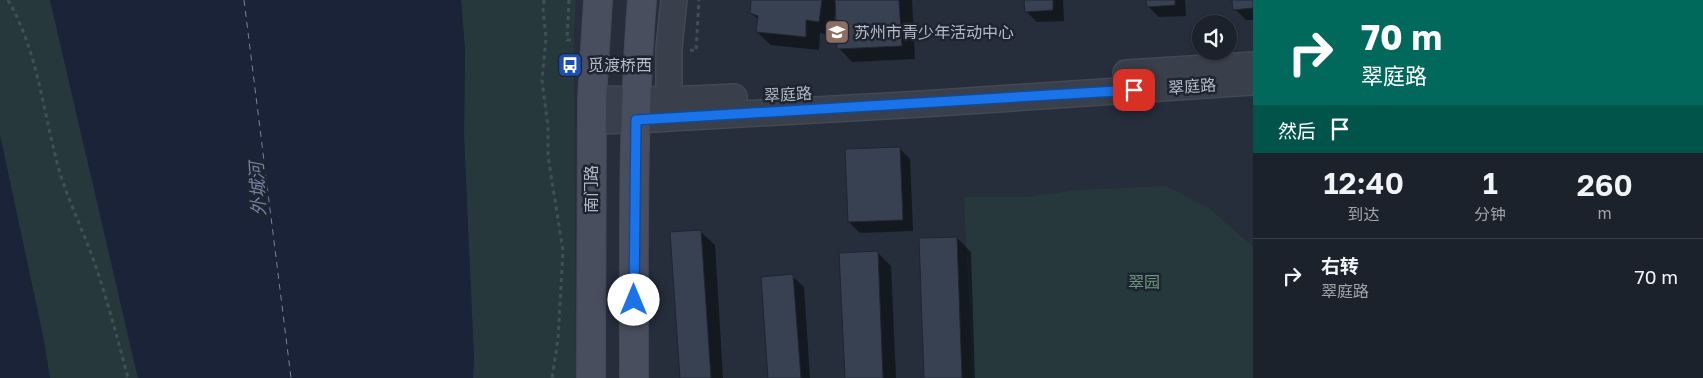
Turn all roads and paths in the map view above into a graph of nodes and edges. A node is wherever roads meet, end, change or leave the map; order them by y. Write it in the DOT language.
graph roads {
  1 [pos="8,0"];
  2 [pos="544,0"];
  3 [pos="570,0"];
  4 [pos="598,0"];
  5 [pos="642,0"];
  6 [pos="674,0"];
  7 [pos="699,0"];
  8 [pos="567,40"];
  9 [pos="696,51"];
  10 [pos="1253,65"];
  11 [pos="1253,82"];
  12 [pos="668,100"];
  13 [pos="636,109"];
  14 [pos="592,110"];
  15 [pos="128,378"];
  16 [pos="552,378"];
  17 [pos="591,378"];
  18 [pos="634,378"];
  1 -- 15 [label="path"];
  2 -- 16 [label="path"];
  3 -- 8 [label="path"];
  4 -- 14 [label="main road, 南门路"];
  5 -- 13 [label="main road"];
  6 -- 12 [label="street"];
  7 -- 9 [label="path"];
  10 -- 12 [label="street, 翠庭路"];
  11 -- 13 [label="street, 翠庭路"];
  12 -- 13 [label="street, 翠庭路"];
  13 -- 14 [label="street, 翠庭路"];
  13 -- 18 [label="main road"];
  14 -- 17 [label="main road, 南门路"];
}
